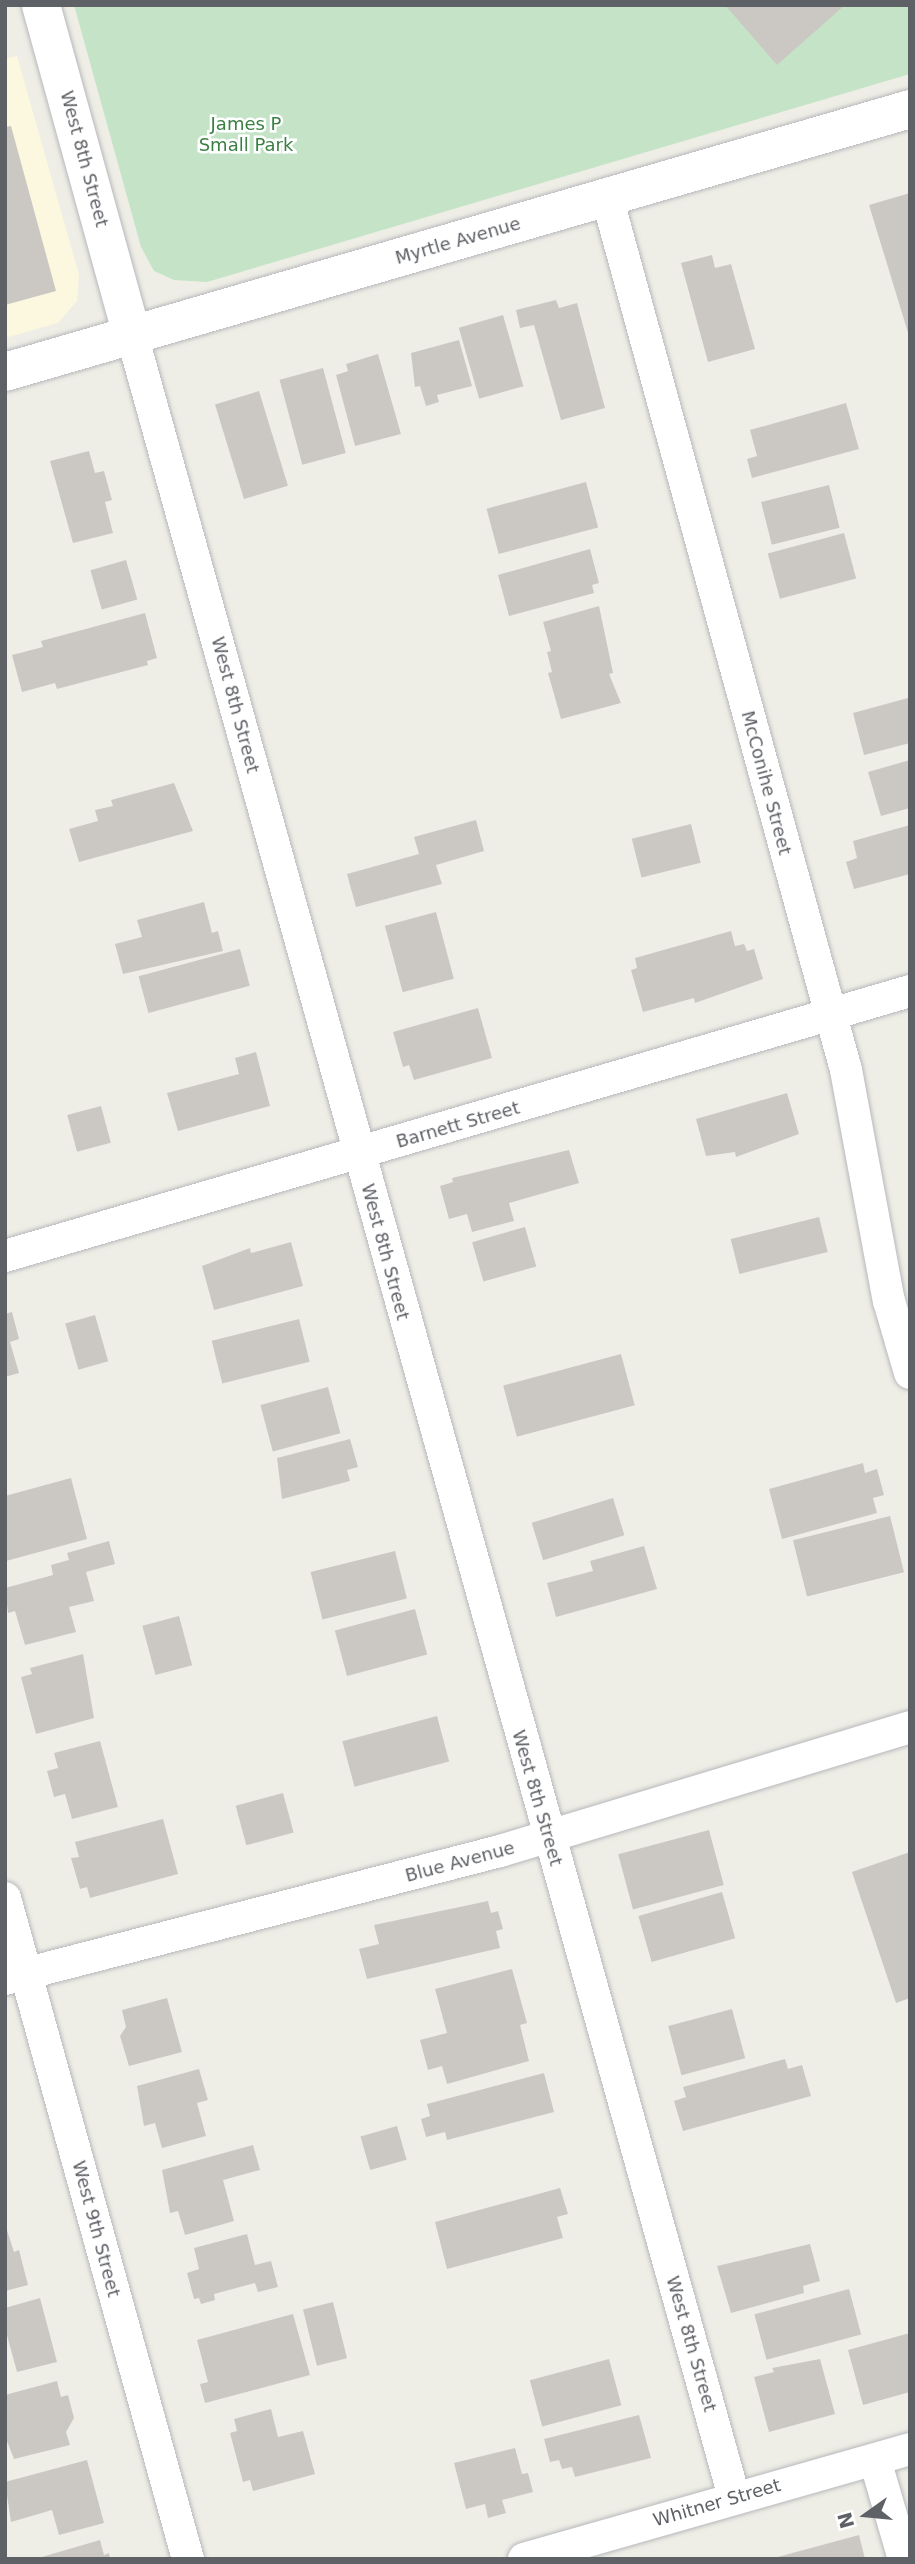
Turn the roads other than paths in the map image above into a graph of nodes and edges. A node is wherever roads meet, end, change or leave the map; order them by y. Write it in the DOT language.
graph roads {
  1 [pos="41,5"];
  2 [pos="910,109"];
  3 [pos="607,197"];
  4 [pos="132,335"];
  5 [pos="5,372"];
  6 [pos="910,991"];
  7 [pos="829,1014"];
  8 [pos="358,1153"];
  9 [pos="5,1256"];
  10 [pos="910,1373"];
  11 [pos="910,1727"];
  12 [pos="547,1838"];
  13 [pos="5,1898"];
  14 [pos="15,1976"];
  15 [pos="910,2449"];
  16 [pos="875,2459"];
  17 [pos="734,2497"];
  18 [pos="188,2559"];
  19 [pos="524,2559"];
  20 [pos="904,2559"];
  1 -- 4 [label="main road, West 8th Street"];
  2 -- 3 [label="main road, Myrtle Avenue"];
  3 -- 4 [label="main road, Myrtle Avenue"];
  3 -- 7 [label="street, McConihe Street"];
  4 -- 5 [label="main road, Myrtle Avenue"];
  4 -- 8 [label="street, West 8th Street"];
  6 -- 7 [label="street, Barnett Street"];
  7 -- 8 [label="street, Barnett Street"];
  7 -- 10 [label="street, McConihe Street"];
  8 -- 9 [label="street, Barnett Street"];
  8 -- 12 [label="street, West 8th Street"];
  11 -- 12 [label="street, Blue Avenue"];
  12 -- 14 [label="street, Blue Avenue"];
  12 -- 17 [label="street, West 8th Street"];
  13 -- 14 [label="street, West 9th Street"];
  14 -- 18 [label="street, West 9th Street"];
  15 -- 16 [label="street, Whitner Street"];
  16 -- 17 [label="street, Whitner Street"];
  16 -- 20 [label="street"];
  17 -- 19 [label="street, Whitner Street"];
}
